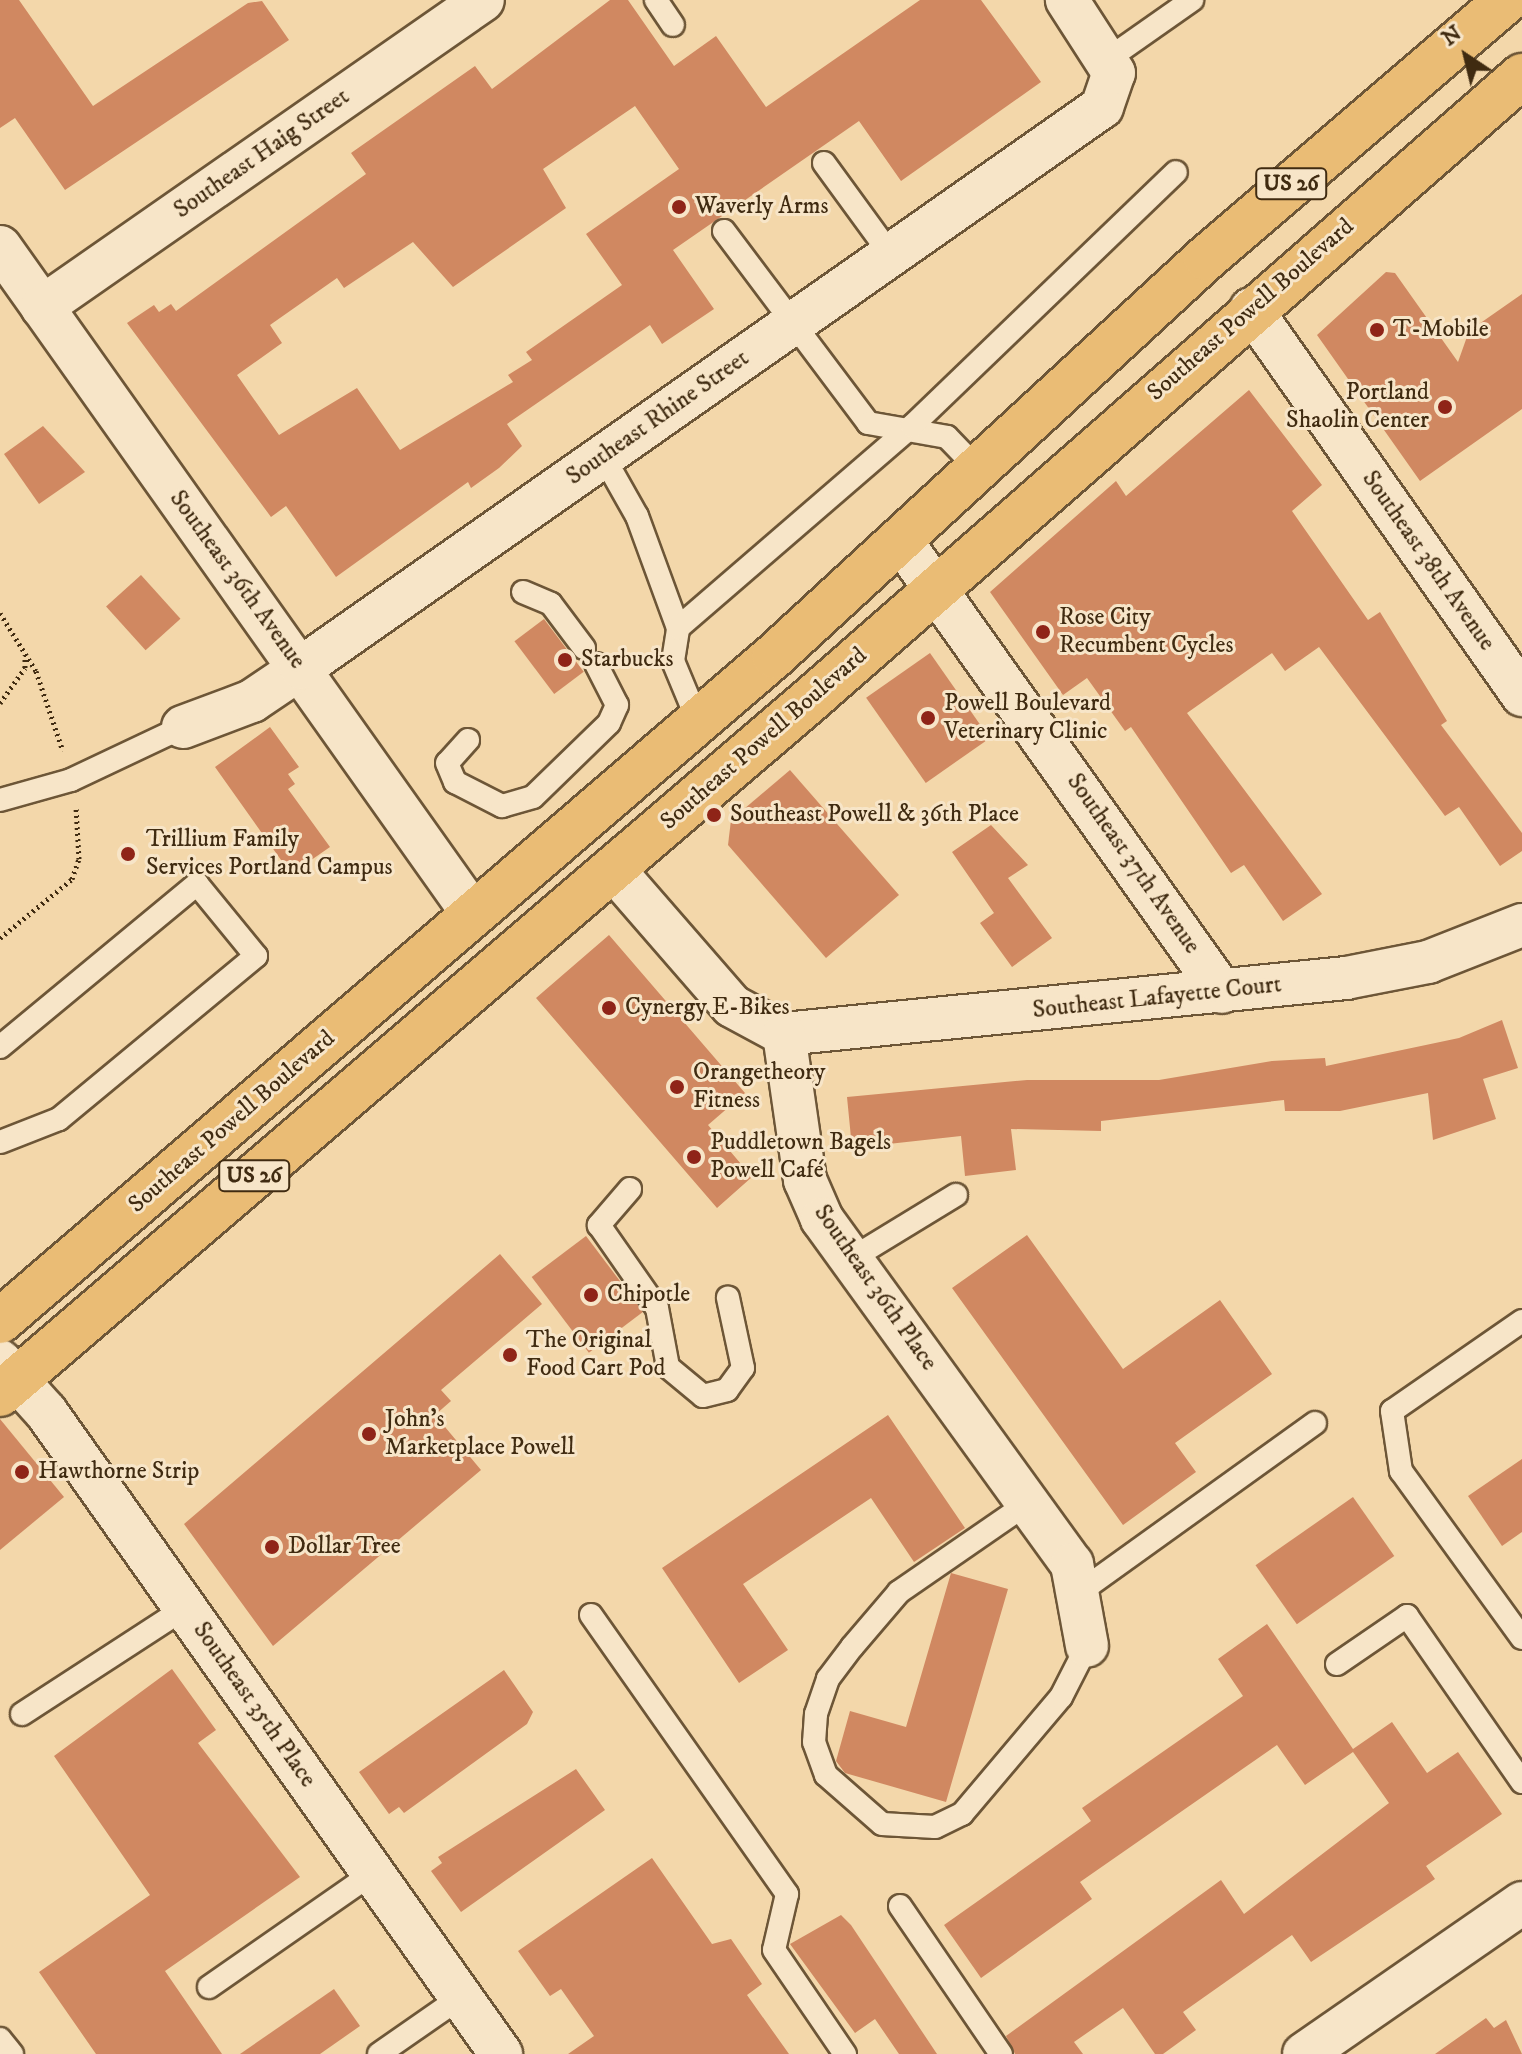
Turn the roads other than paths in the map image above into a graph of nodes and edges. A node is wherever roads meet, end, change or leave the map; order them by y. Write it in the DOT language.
graph roads {
  1 [pos="483,0"];
  2 [pos="656,0"];
  3 [pos="1067,0"];
  4 [pos="1192,0"];
  5 [pos="1507,0"];
  6 [pos="673,25"];
  7 [pos="1111,72"];
  8 [pos="1522,76"];
  9 [pos="824,163"];
  10 [pos="1176,172"];
  11 [pos="724,231"];
  12 [pos="0,247"];
  13 [pos="891,255"];
  14 [pos="42,307"];
  15 [pos="1251,309"];
  16 [pos="793,323"];
  17 [pos="912,426"];
  18 [pos="603,456"];
  19 [pos="979,470"];
  20 [pos="902,542"];
  21 [pos="938,589"];
  22 [pos="523,592"];
  23 [pos="678,628"];
  24 [pos="301,668"];
  25 [pos="1522,695"];
  26 [pos="698,721"];
  27 [pos="183,727"];
  28 [pos="468,740"];
  29 [pos="614,794"];
  30 [pos="0,800"];
  31 [pos="613,869"];
  32 [pos="473,914"];
  33 [pos="1522,925"];
  34 [pos="1222,992"];
  35 [pos="443,1015"];
  36 [pos="784,1034"];
  37 [pos="0,1047"];
  38 [pos="0,1142"];
  39 [pos="630,1189"];
  40 [pos="956,1195"];
  41 [pos="851,1259"];
  42 [pos="728,1298"];
  43 [pos="0,1321"];
  44 [pos="1522,1321"];
  45 [pos="6,1378"];
  46 [pos="1315,1423"];
  47 [pos="1028,1503"];
  48 [pos="1077,1594"];
  49 [pos="185,1608"];
  50 [pos="591,1615"];
  51 [pos="1522,1638"];
  52 [pos="1087,1646"];
  53 [pos="1337,1664"];
  54 [pos="22,1714"];
  55 [pos="1522,1782"];
  56 [pos="373,1873"];
  57 [pos="1522,1903"];
  58 [pos="900,1906"];
  59 [pos="209,1987"];
  60 [pos="461,1997"];
  61 [pos="0,2039"];
  62 [pos="12,2054"];
  63 [pos="379,2054"];
  64 [pos="501,2054"];
  65 [pos="845,2054"];
  66 [pos="1001,2054"];
  67 [pos="1304,2054"];
  1 -- 14 [label="street, Southeast Haig Street"];
  2 -- 6 [label="lane"];
  3 -- 7 [label="street"];
  4 -- 7 [label="lane"];
  5 -- 19 [label="main road, Southeast Powell Boulevard / US 26"];
  7 -- 13 [label="street, Southeast Rhine Street"];
  8 -- 15 [label="main road, Southeast Powell Boulevard / US 26"];
  9 -- 13 [label="lane"];
  10 -- 17 [label="lane"];
  11 -- 16 [label="lane"];
  12 -- 14 [label="street, Southeast 36th Avenue"];
  13 -- 16 [label="street, Southeast Rhine Street"];
  14 -- 24 [label="street, Southeast 36th Avenue"];
  15 -- 21 [label="main road, Southeast Powell Boulevard / US 26"];
  15 -- 25 [label="street, Southeast 38th Avenue"];
  16 -- 17 [label="lane"];
  16 -- 18 [label="street, Southeast Rhine Street"];
  17 -- 19 [label="lane"];
  17 -- 23 [label="lane"];
  18 -- 23 [label="lane"];
  18 -- 24 [label="street, Southeast Rhine Street"];
  19 -- 20 [label="main road, Southeast Powell Boulevard / US 26"];
  20 -- 21 [label="street, Southeast 37th Avenue"];
  20 -- 26 [label="main road, Southeast Powell Boulevard / US 26"];
  21 -- 31 [label="main road, Southeast Powell Boulevard / US 26"];
  21 -- 34 [label="street, Southeast 37th Avenue"];
  22 -- 28 [label="lane"];
  23 -- 26 [label="lane"];
  24 -- 27 [label="street, Southeast Rhine Street"];
  24 -- 32 [label="street, Southeast 36th Avenue"];
  26 -- 29 [label="main road, Southeast Powell Boulevard / US 26"];
  27 -- 30 [label="lane"];
  29 -- 31 [label="main road"];
  29 -- 32 [label="main road, Southeast Powell Boulevard / US 26"];
  31 -- 35 [label="main road, Southeast Powell Boulevard / US 26"];
  31 -- 36 [label="street"];
  32 -- 35 [label="main road"];
  32 -- 43 [label="main road, Southeast Powell Boulevard / US 26"];
  33 -- 34 [label="street, Southeast Lafayette Court"];
  34 -- 36 [label="street, Southeast Lafayette Court"];
  35 -- 45 [label="main road, Southeast Powell Boulevard / US 26"];
  36 -- 41 [label="street, Southeast 36th Place"];
  37 -- 38 [label="lane"];
  39 -- 42 [label="lane"];
  40 -- 41 [label="lane"];
  41 -- 47 [label="street, Southeast 36th Place"];
  44 -- 51 [label="lane"];
  45 -- 49 [label="street, Southeast 35th Place"];
  46 -- 48 [label="lane"];
  47 -- 48 [label="street, Southeast 36th Place"];
  47 -- 52 [label="lane"];
  48 -- 52 [label="street, Southeast 36th Place"];
  49 -- 54 [label="lane"];
  49 -- 56 [label="street, Southeast 35th Place"];
  50 -- 65 [label="lane"];
  53 -- 55 [label="lane"];
  56 -- 59 [label="lane"];
  56 -- 60 [label="street, Southeast 35th Place"];
  57 -- 67 [label="street"];
  58 -- 66 [label="lane"];
  60 -- 63 [label="lane"];
  60 -- 64 [label="street, Southeast 35th Place"];
  61 -- 62 [label="lane"];
}
